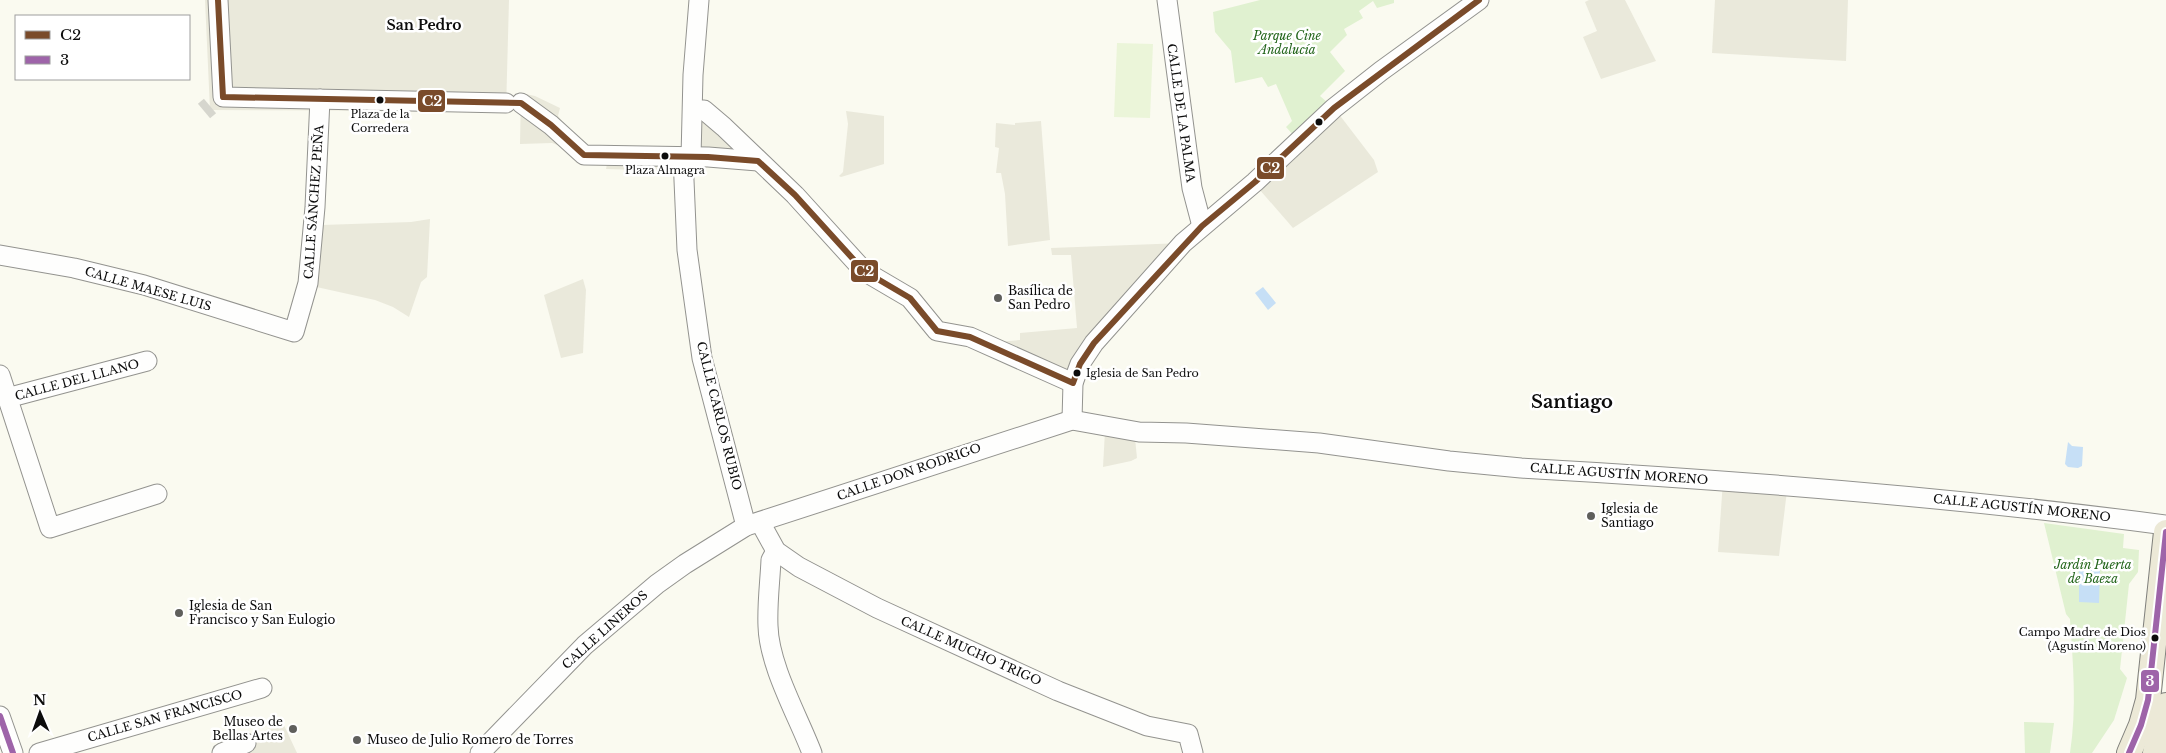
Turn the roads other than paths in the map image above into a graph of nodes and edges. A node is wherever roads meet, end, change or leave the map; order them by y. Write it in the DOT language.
graph roads {
  1 [pos="218,0"];
  2 [pos="699,0"];
  3 [pos="1167,0"];
  4 [pos="1479,0"];
  5 [pos="320,99"];
  6 [pos="693,110"];
  7 [pos="687,157"];
  8 [pos="758,161"];
  9 [pos="1202,226"];
  10 [pos="0,255"];
  11 [pos="294,332"];
  12 [pos="147,361"];
  13 [pos="0,375"];
  14 [pos="1073,383"];
  15 [pos="7,398"];
  16 [pos="1072,420"];
  17 [pos="157,494"];
  18 [pos="753,524"];
  19 [pos="2166,525"];
  20 [pos="2166,532"];
  21 [pos="776,551"];
  22 [pos="262,688"];
  23 [pos="2166,705"];
  24 [pos="0,716"];
  25 [pos="246,743"];
  26 [pos="491,749"];
  27 [pos="12,753"];
  28 [pos="39,753"];
  29 [pos="222,753"];
  30 [pos="812,753"];
  31 [pos="1193,753"];
  32 [pos="2129,753"];
  33 [pos="2155,753"];
  1 -- 5 [label="street"];
  2 -- 6 [label="street, CALLE CARLOS RUBIO"];
  3 -- 9 [label="street, CALLE DE LA PALMA"];
  4 -- 9 [label="street"];
  5 -- 7 [label="street"];
  5 -- 11 [label="street, CALLE SÁNCHEZ PEÑA"];
  6 -- 7 [label="street, CALLE CARLOS RUBIO"];
  6 -- 8 [label="street"];
  7 -- 8 [label="street"];
  7 -- 18 [label="street, CALLE CARLOS RUBIO"];
  8 -- 14 [label="street"];
  9 -- 14 [label="street"];
  10 -- 11 [label="street, CALLE MAESE LUIS"];
  12 -- 15 [label="street, CALLE DEL LLANO"];
  13 -- 15 [label="street"];
  14 -- 16 [label="street"];
  15 -- 17 [label="street"];
  16 -- 18 [label="street, CALLE DON RODRIGO"];
  16 -- 19 [label="street, CALLE AGUSTÍN MORENO"];
  18 -- 21 [label="street, CALLE MUCHO TRIGO"];
  18 -- 26 [label="street, CALLE LINEROS"];
  20 -- 32 [label="main road"];
  21 -- 30 [label="street"];
  21 -- 31 [label="street, CALLE MUCHO TRIGO"];
  22 -- 28 [label="street, CALLE SAN FRANCISCO"];
  23 -- 33 [label="main road"];
  24 -- 27 [label="street"];
  25 -- 29 [label="street"];
}
